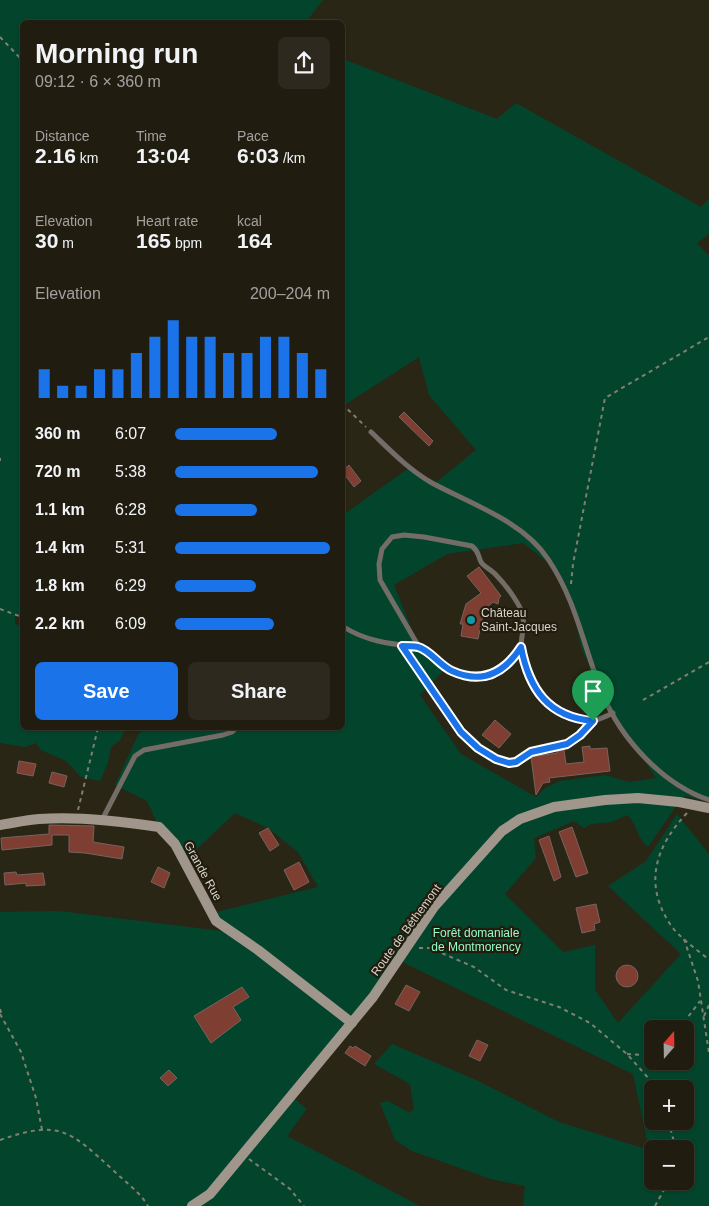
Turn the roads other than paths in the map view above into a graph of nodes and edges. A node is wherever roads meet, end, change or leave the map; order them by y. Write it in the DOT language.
graph roads {
  1 [pos="371,432"];
  2 [pos="345,628"];
  3 [pos="402,646"];
  4 [pos="420,647"];
  5 [pos="521,647"];
  6 [pos="613,713"];
  7 [pos="593,721"];
  8 [pos="234,730"];
  9 [pos="709,800"];
  10 [pos="709,808"];
  11 [pos="102,820"];
  12 [pos="0,825"];
  13 [pos="352,1023"];
  14 [pos="192,1206"];
  1 -- 6 [label="lane"];
  2 -- 3 [label="lane"];
  3 -- 4 [label="lane"];
  3 -- 7 [label="lane"];
  4 -- 5 [label="lane"];
  4 -- 5 [label="lane"];
  5 -- 7 [label="lane"];
  6 -- 7 [label="lane"];
  6 -- 9 [label="lane"];
  8 -- 11 [label="lane"];
  10 -- 13 [label="street, Route de Béthemont"];
  11 -- 12 [label="street, Grande Rue"];
  11 -- 13 [label="street, Grande Rue"];
  13 -- 14 [label="street, Route de Béthemont"];
}
